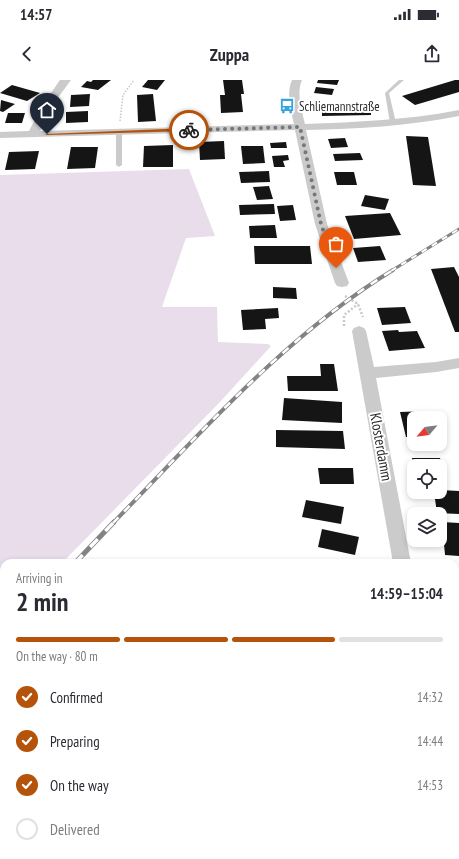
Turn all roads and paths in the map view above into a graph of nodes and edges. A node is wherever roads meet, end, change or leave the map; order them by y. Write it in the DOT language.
graph roads {
  1 [pos="66,80"];
  2 [pos="134,80"];
  3 [pos="297,80"];
  4 [pos="402,80"];
  5 [pos="459,113"];
  6 [pos="393,123"];
  7 [pos="300,127"];
  8 [pos="119,131"];
  9 [pos="33,134"];
  10 [pos="0,135"];
  11 [pos="119,165"];
  12 [pos="345,287"];
  13 [pos="358,304"];
  14 [pos="356,327"];
  15 [pos="459,362"];
  16 [pos="368,373"];
  17 [pos="401,559"];
  1 -- 9 [label="street"];
  2 -- 8 [label="path"];
  3 -- 7 [label="street"];
  4 -- 6 [label="lane"];
  5 -- 6 [label="street"];
  6 -- 7 [label="street"];
  7 -- 8 [label="street"];
  7 -- 12 [label="street"];
  8 -- 9 [label="street"];
  8 -- 11 [label="lane"];
  9 -- 10 [label="street"];
  12 -- 13 [label="path"];
  13 -- 14 [label="path"];
  13 -- 14 [label="path"];
  14 -- 16 [label="street, Klosterdamm"];
  15 -- 16 [label="street"];
  16 -- 17 [label="street, Klosterdamm"];
}
